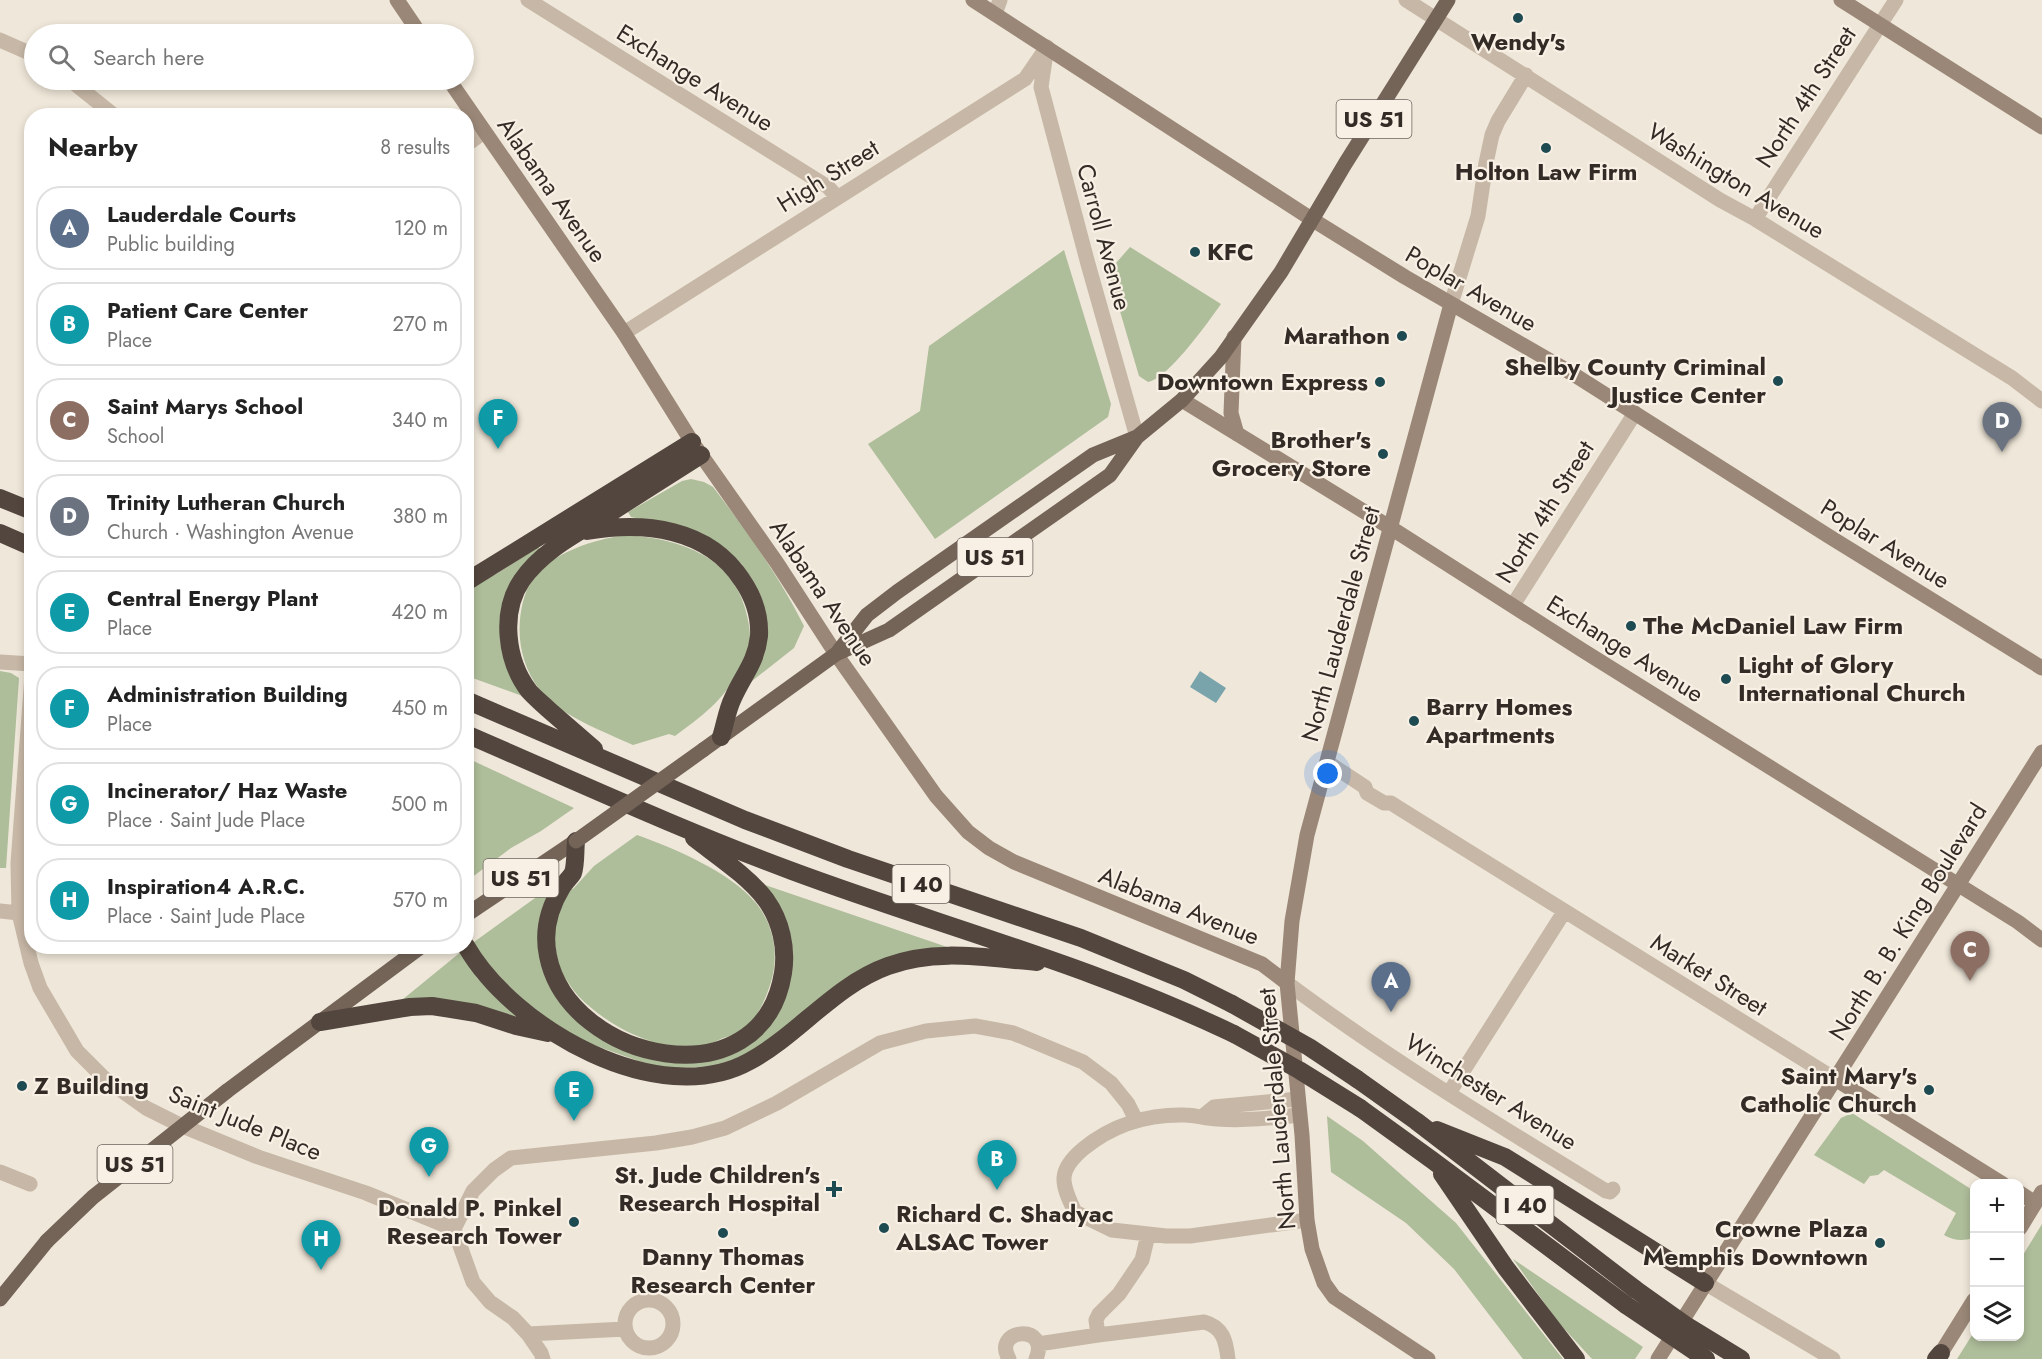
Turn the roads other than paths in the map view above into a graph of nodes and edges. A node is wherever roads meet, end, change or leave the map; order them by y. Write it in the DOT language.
graph roads {
  1 [pos="397,0"];
  2 [pos="528,0"];
  3 [pos="973,0"];
  4 [pos="1406,0"];
  5 [pos="1448,0"];
  6 [pos="1841,0"];
  7 [pos="1896,0"];
  8 [pos="998,7"];
  9 [pos="1436,20"];
  10 [pos="413,24"];
  11 [pos="1880,25"];
  12 [pos="0,40"];
  13 [pos="1047,47"];
  14 [pos="24,51"];
  15 [pos="1526,75"];
  16 [pos="82,90"];
  17 [pos="456,90"];
  18 [pos="105,108"];
  19 [pos="468,108"];
  20 [pos="474,117"];
  21 [pos="2042,127"];
  22 [pos="484,132"];
  23 [pos="474,139"];
  24 [pos="837,197"];
  25 [pos="1755,219"];
  26 [pos="1313,220"];
  27 [pos="1451,304"];
  28 [pos="624,333"];
  29 [pos="1234,337"];
  30 [pos="1182,400"];
  31 [pos="2042,401"];
  32 [pos="1635,413"];
  33 [pos="1237,434"];
  34 [pos="1137,437"];
  35 [pos="697,449"];
  36 [pos="0,498"];
  37 [pos="24,508"];
  38 [pos="1391,528"];
  39 [pos="579,532"];
  40 [pos="0,533"];
  41 [pos="24,543"];
  42 [pos="474,577"];
  43 [pos="1513,605"];
  44 [pos="836,654"];
  45 [pos="0,662"];
  46 [pos="24,664"];
  47 [pos="2042,668"];
  48 [pos="474,703"];
  49 [pos="474,737"];
  50 [pos="721,737"];
  51 [pos="2042,752"];
  52 [pos="610,762"];
  53 [pos="1327,762"];
  54 [pos="24,783"];
  55 [pos="681,827"];
  56 [pos="576,841"];
  57 [pos="1959,885"];
  58 [pos="474,910"];
  59 [pos="0,911"];
  60 [pos="1564,912"];
  61 [pos="19,913"];
  62 [pos="24,934"];
  63 [pos="2042,940"];
  64 [pos="29,954"];
  65 [pos="411,954"];
  66 [pos="472,954"];
  67 [pos="1065,964"];
  68 [pos="1287,983"];
  69 [pos="320,1022"];
  70 [pos="556,1035"];
  71 [pos="1835,1079"];
  72 [pos="1449,1094"];
  73 [pos="1298,1099"];
  74 [pos="1299,1115"];
  75 [pos="1203,1116"];
  76 [pos="1136,1120"];
  77 [pos="1416,1121"];
  78 [pos="1432,1160"];
  79 [pos="0,1172"];
  80 [pos="1995,1179"];
  81 [pos="30,1184"];
  82 [pos="1613,1189"];
  83 [pos="2024,1194"];
  84 [pos="2039,1198"];
  85 [pos="1307,1220"];
  86 [pos="2024,1220"];
  87 [pos="454,1229"];
  88 [pos="1148,1235"];
  89 [pos="1705,1283"];
  90 [pos="1630,1297"];
  91 [pos="0,1299"];
  92 [pos="1970,1307"];
  93 [pos="626,1329"];
  94 [pos="528,1334"];
  95 [pos="1098,1335"];
  96 [pos="1037,1351"];
  97 [pos="1939,1357"];
  98 [pos="543,1359"];
  99 [pos="1009,1359"];
  100 [pos="1227,1359"];
  101 [pos="1428,1359"];
  102 [pos="1576,1359"];
  103 [pos="1658,1359"];
  104 [pos="1706,1359"];
  105 [pos="1741,1359"];
  106 [pos="1833,1359"];
  1 -- 10 [label="street"];
  2 -- 24 [label="street, Exchange Avenue"];
  3 -- 8 [label="street, Poplar Avenue"];
  4 -- 9 [label="street, Washington Avenue"];
  5 -- 9 [label="main road, US 51"];
  6 -- 11 [label="street"];
  7 -- 11 [label="street, North 4th Street"];
  8 -- 13 [label="street, Poplar Avenue"];
  9 -- 15 [label="street, Washington Avenue"];
  9 -- 26 [label="main road, US 51"];
  11 -- 21 [label="street"];
  11 -- 25 [label="street, North 4th Street"];
  12 -- 14 [label="street"];
  13 -- 24 [label="street, High Street"];
  13 -- 26 [label="street, Poplar Avenue"];
  13 -- 34 [label="street, Carroll Avenue"];
  15 -- 25 [label="street, Washington Avenue"];
  15 -- 27 [label="street, North Lauderdale Street"];
  16 -- 18 [label="street"];
  17 -- 19 [label="street, Alabama Avenue"];
  20 -- 22 [label="street, Alabama Avenue"];
  22 -- 23 [label="street"];
  22 -- 28 [label="street, Alabama Avenue"];
  24 -- 28 [label="street, High Street"];
  25 -- 31 [label="street, Washington Avenue"];
  26 -- 27 [label="street, Poplar Avenue"];
  26 -- 29 [label="main road, US 51"];
  27 -- 32 [label="street, Poplar Avenue"];
  27 -- 38 [label="street, North Lauderdale Street"];
  28 -- 35 [label="street, Alabama Avenue"];
  29 -- 30 [label="main road, US 51"];
  29 -- 33 [label="street"];
  30 -- 33 [label="street, Exchange Avenue"];
  30 -- 34 [label="main road, US 51"];
  32 -- 43 [label="street, North 4th Street"];
  32 -- 47 [label="street, Poplar Avenue"];
  33 -- 38 [label="street, Exchange Avenue"];
  34 -- 44 [label="main road, US 51"];
  34 -- 44 [label="main road, US 51"];
  35 -- 39 [label="highway"];
  35 -- 42 [label="highway"];
  35 -- 44 [label="street, Alabama Avenue"];
  36 -- 37 [label="highway"];
  38 -- 43 [label="street, Exchange Avenue"];
  38 -- 53 [label="street, North Lauderdale Street"];
  39 -- 50 [label="highway"];
  39 -- 52 [label="highway"];
  40 -- 41 [label="highway"];
  43 -- 57 [label="street, Exchange Avenue"];
  44 -- 50 [label="main road, US 51"];
  44 -- 68 [label="street, Alabama Avenue"];
  45 -- 46 [label="street"];
  48 -- 52 [label="highway, I 40"];
  49 -- 55 [label="highway, I 40"];
  50 -- 56 [label="main road, US 51, bridge"];
  51 -- 57 [label="street, North B. B. King Boulevard"];
  52 -- 77 [label="highway, I 40, bridge"];
  53 -- 60 [label="street, Market Street"];
  53 -- 68 [label="street, North Lauderdale Street"];
  54 -- 61 [label="street, Saint Jude Place"];
  55 -- 56 [label="highway"];
  55 -- 67 [label="highway, I 40"];
  56 -- 58 [label="main road, US 51"];
  57 -- 63 [label="street, Exchange Avenue"];
  57 -- 71 [label="street, North B. B. King Boulevard"];
  59 -- 61 [label="street"];
  60 -- 71 [label="street, Market Street"];
  60 -- 72 [label="street"];
  61 -- 62 [label="street, Saint Jude Place"];
  64 -- 87 [label="street, Saint Jude Place"];
  65 -- 69 [label="main road, US 51"];
  66 -- 70 [label="highway"];
  67 -- 70 [label="highway"];
  67 -- 78 [label="highway, I 40, bridge"];
  68 -- 72 [label="street, Winchester Avenue"];
  68 -- 73 [label="street, North Lauderdale Street"];
  69 -- 70 [label="highway"];
  69 -- 91 [label="main road, US 51, bridge"];
  71 -- 80 [label="street, Market Street"];
  71 -- 89 [label="street, North B. B. King Boulevard"];
  72 -- 82 [label="street, Winchester Avenue"];
  73 -- 74 [label="street, North Lauderdale Street"];
  73 -- 75 [label="street"];
  74 -- 75 [label="street"];
  74 -- 85 [label="street, North Lauderdale Street"];
  75 -- 76 [label="street"];
  76 -- 87 [label="street"];
  76 -- 88 [label="street"];
  77 -- 89 [label="highway"];
  77 -- 90 [label="highway, I 40"];
  78 -- 90 [label="highway, I 40"];
  78 -- 102 [label="highway"];
  79 -- 81 [label="street"];
  83 -- 84 [label="street"];
  84 -- 86 [label="street"];
  85 -- 88 [label="street"];
  85 -- 101 [label="street, North Lauderdale Street"];
  87 -- 94 [label="street"];
  88 -- 95 [label="street"];
  89 -- 103 [label="street, North B. B. King Boulevard"];
  89 -- 106 [label="street"];
  90 -- 104 [label="highway, I 40, bridge"];
  90 -- 105 [label="highway, I 40, bridge"];
  92 -- 97 [label="street"];
  93 -- 94 [label="street"];
  94 -- 98 [label="street"];
  95 -- 96 [label="street"];
  95 -- 100 [label="street"];
  96 -- 99 [label="street"];
}
